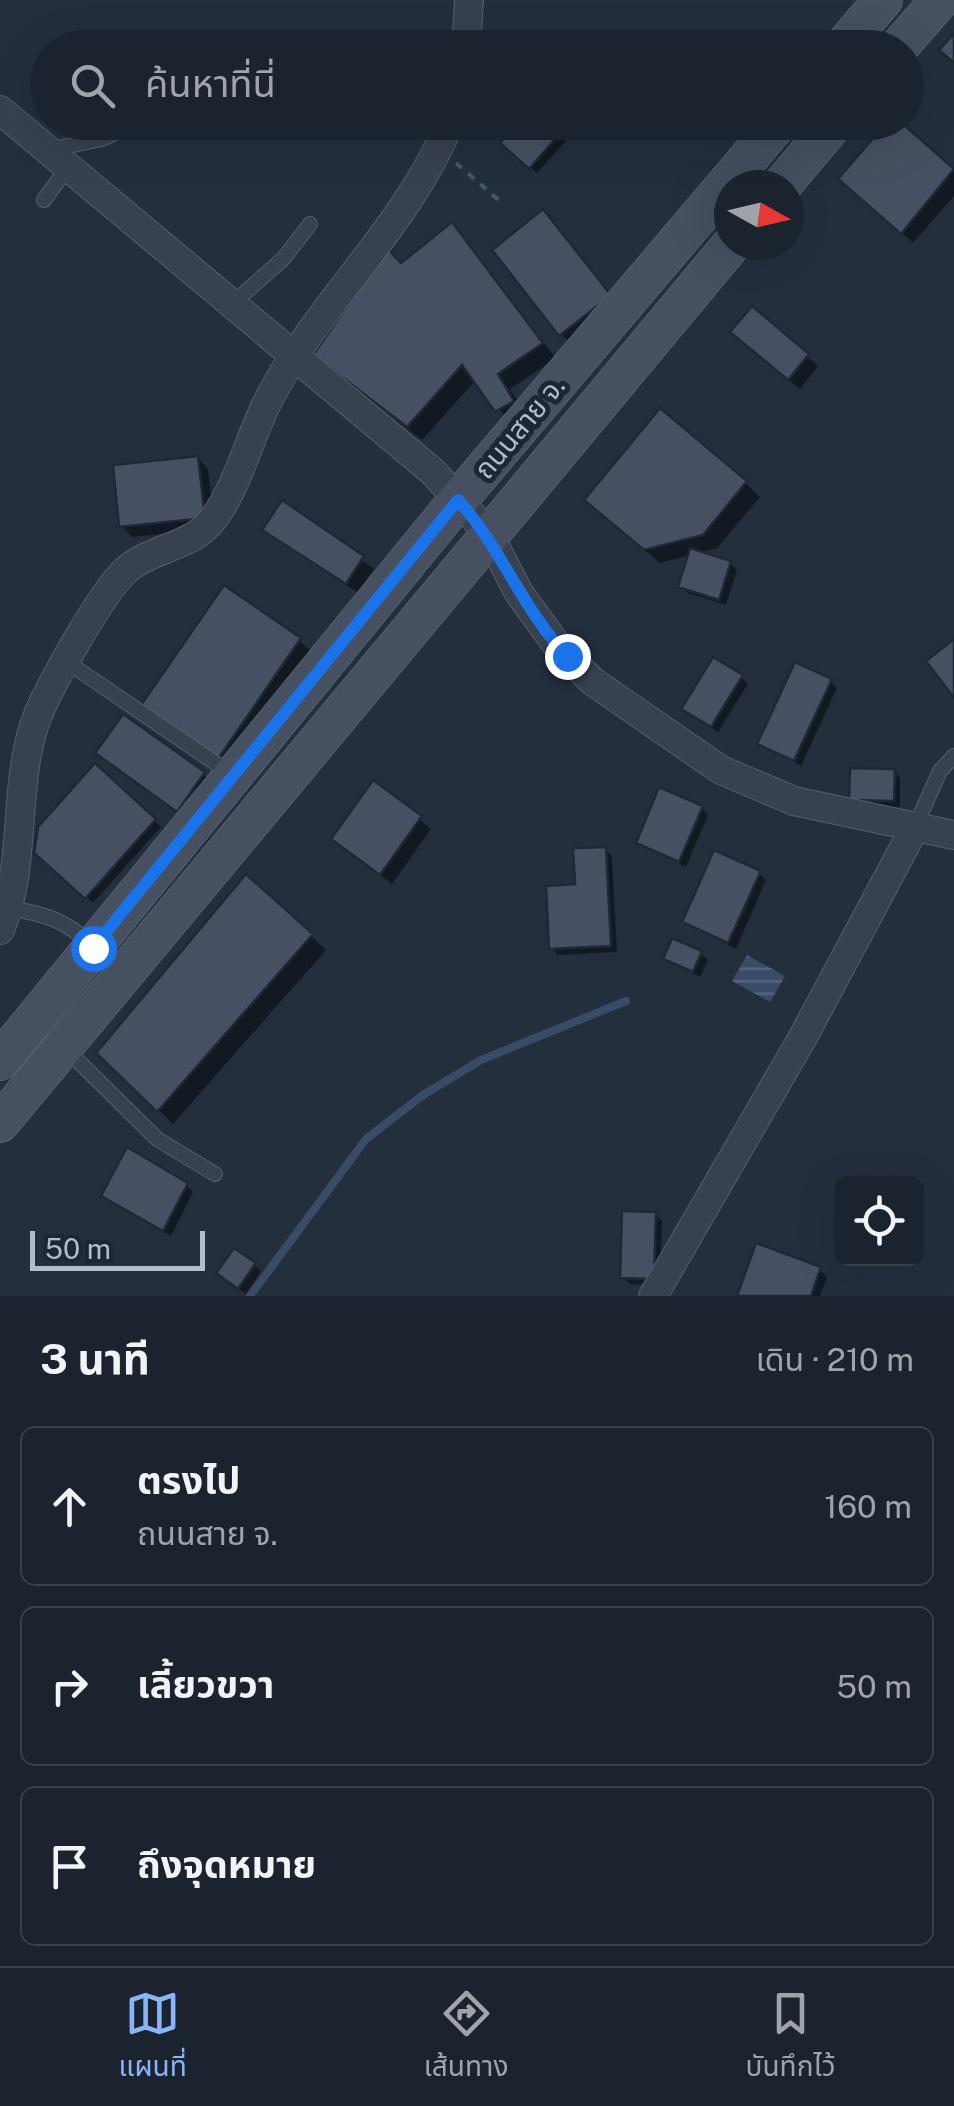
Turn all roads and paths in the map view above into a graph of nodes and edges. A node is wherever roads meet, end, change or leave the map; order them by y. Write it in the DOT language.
graph roads {
  1 [pos="469,0"];
  2 [pos="883,0"];
  3 [pos="940,0"];
  4 [pos="467,30"];
  5 [pos="857,30"];
  6 [pos="914,30"];
  7 [pos="0,110"];
  8 [pos="30,135"];
  9 [pos="36,140"];
  10 [pos="100,140"];
  11 [pos="440,140"];
  12 [pos="447,140"];
  13 [pos="763,140"];
  14 [pos="820,140"];
  15 [pos="58,158"];
  16 [pos="795,170"];
  17 [pos="44,200"];
  18 [pos="502,203"];
  19 [pos="310,224"];
  20 [pos="718,260"];
  21 [pos="232,305"];
  22 [pos="295,358"];
  23 [pos="458,500"];
  24 [pos="488,533"];
  25 [pos="67,662"];
  26 [pos="954,756"];
  27 [pos="233,776"];
  28 [pos="914,829"];
  29 [pos="954,835"];
  30 [pos="4,919"];
  31 [pos="93,948"];
  32 [pos="63,1046"];
  33 [pos="2,1054"];
  34 [pos="0,1122"];
  35 [pos="215,1174"];
  36 [pos="654,1296"];
  1 -- 4 [label="street"];
  2 -- 5 [label="main road"];
  3 -- 6 [label="main road"];
  7 -- 8 [label="street"];
  9 -- 15 [label="street"];
  10 -- 15 [label="lane"];
  11 -- 22 [label="street"];
  12 -- 18 [label="path"];
  13 -- 23 [label="main road, ถนนสาย จ."];
  14 -- 16 [label="main road"];
  15 -- 17 [label="lane"];
  15 -- 21 [label="street"];
  19 -- 21 [label="lane"];
  20 -- 24 [label="main road, ถนนสาย จ."];
  21 -- 22 [label="street"];
  22 -- 23 [label="street"];
  22 -- 25 [label="street"];
  23 -- 24 [label="street"];
  23 -- 27 [label="main road, ถนนสาย จ."];
  24 -- 28 [label="street"];
  24 -- 32 [label="main road, ถนนสาย จ."];
  25 -- 27 [label="lane"];
  25 -- 30 [label="street"];
  26 -- 28 [label="lane"];
  27 -- 31 [label="main road, ถนนสาย จ."];
  28 -- 29 [label="street"];
  28 -- 36 [label="street"];
  30 -- 31 [label="lane"];
  31 -- 33 [label="main road, ถนนสาย จ."];
  32 -- 34 [label="main road, ถนนสาย จ."];
  32 -- 35 [label="lane"];
}
